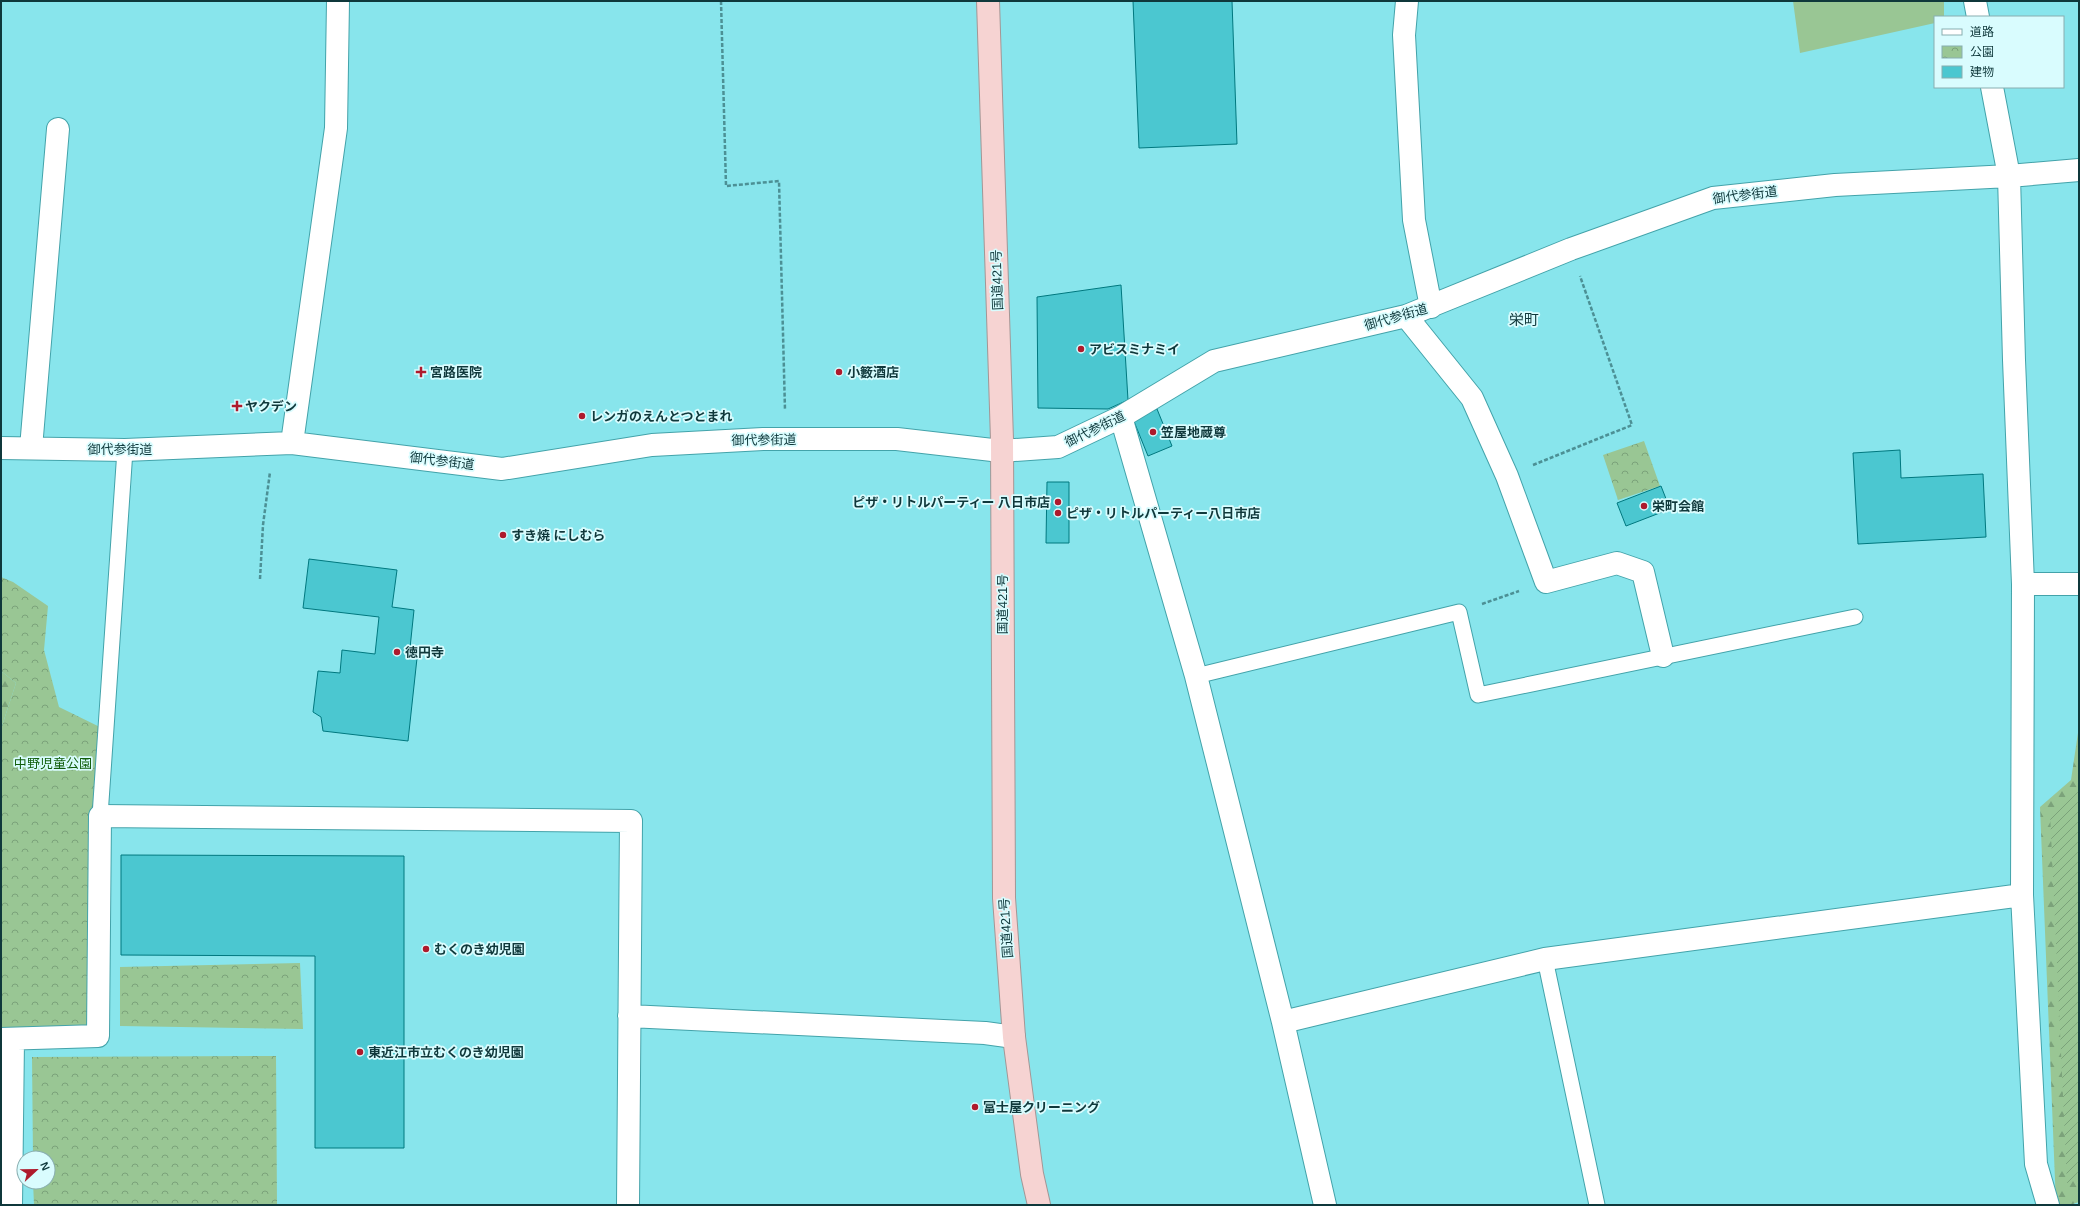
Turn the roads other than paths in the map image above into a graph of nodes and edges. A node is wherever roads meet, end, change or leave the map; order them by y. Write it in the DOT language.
graph roads {
  1 [pos="338,1"];
  2 [pos="988,1"];
  3 [pos="1408,1"];
  4 [pos="1975,1"];
  5 [pos="1978,16"];
  6 [pos="1992,88"];
  7 [pos="58,129"];
  8 [pos="2079,170"];
  9 [pos="2009,176"];
  10 [pos="1431,307"];
  11 [pos="1406,316"];
  12 [pos="1121,417"];
  13 [pos="283,444"];
  14 [pos="1,448"];
  15 [pos="31,448"];
  16 [pos="125,450"];
  17 [pos="1002,451"];
  18 [pos="2023,584"];
  19 [pos="2079,584"];
  20 [pos="1855,617"];
  21 [pos="1663,656"];
  22 [pos="1196,676"];
  23 [pos="100,816"];
  24 [pos="2022,895"];
  25 [pos="1545,959"];
  26 [pos="629,1016"];
  27 [pos="1283,1022"];
  28 [pos="1014,1037"];
  29 [pos="7,1039"];
  30 [pos="11,1205"];
  31 [pos="628,1205"];
  32 [pos="1039,1205"];
  33 [pos="1325,1205"];
  34 [pos="1597,1205"];
  35 [pos="2048,1205"];
  1 -- 13 [label="street"];
  2 -- 17 [label="highway, 国道421号"];
  3 -- 10 [label="street"];
  4 -- 5 [label="street"];
  6 -- 9 [label="street"];
  7 -- 15 [label="street"];
  8 -- 9 [label="street, 御代参街道"];
  9 -- 10 [label="street, 御代参街道"];
  9 -- 18 [label="street"];
  10 -- 11 [label="street, 御代参街道"];
  11 -- 12 [label="street, 御代参街道"];
  11 -- 21 [label="street"];
  12 -- 17 [label="street, 御代参街道"];
  12 -- 22 [label="street"];
  13 -- 16 [label="street, 御代参街道"];
  13 -- 17 [label="street, 御代参街道"];
  14 -- 15 [label="street, 御代参街道"];
  15 -- 16 [label="street, 御代参街道"];
  16 -- 23 [label="lane"];
  17 -- 28 [label="highway, 国道421号"];
  18 -- 19 [label="street"];
  18 -- 24 [label="street"];
  20 -- 21 [label="lane"];
  21 -- 22 [label="lane"];
  22 -- 27 [label="street"];
  23 -- 26 [label="street"];
  23 -- 29 [label="street"];
  24 -- 25 [label="street"];
  24 -- 35 [label="street"];
  25 -- 27 [label="street"];
  25 -- 34 [label="lane"];
  26 -- 28 [label="street"];
  26 -- 31 [label="street"];
  27 -- 33 [label="street"];
  28 -- 32 [label="highway, 国道421号"];
  29 -- 30 [label="street"];
}
